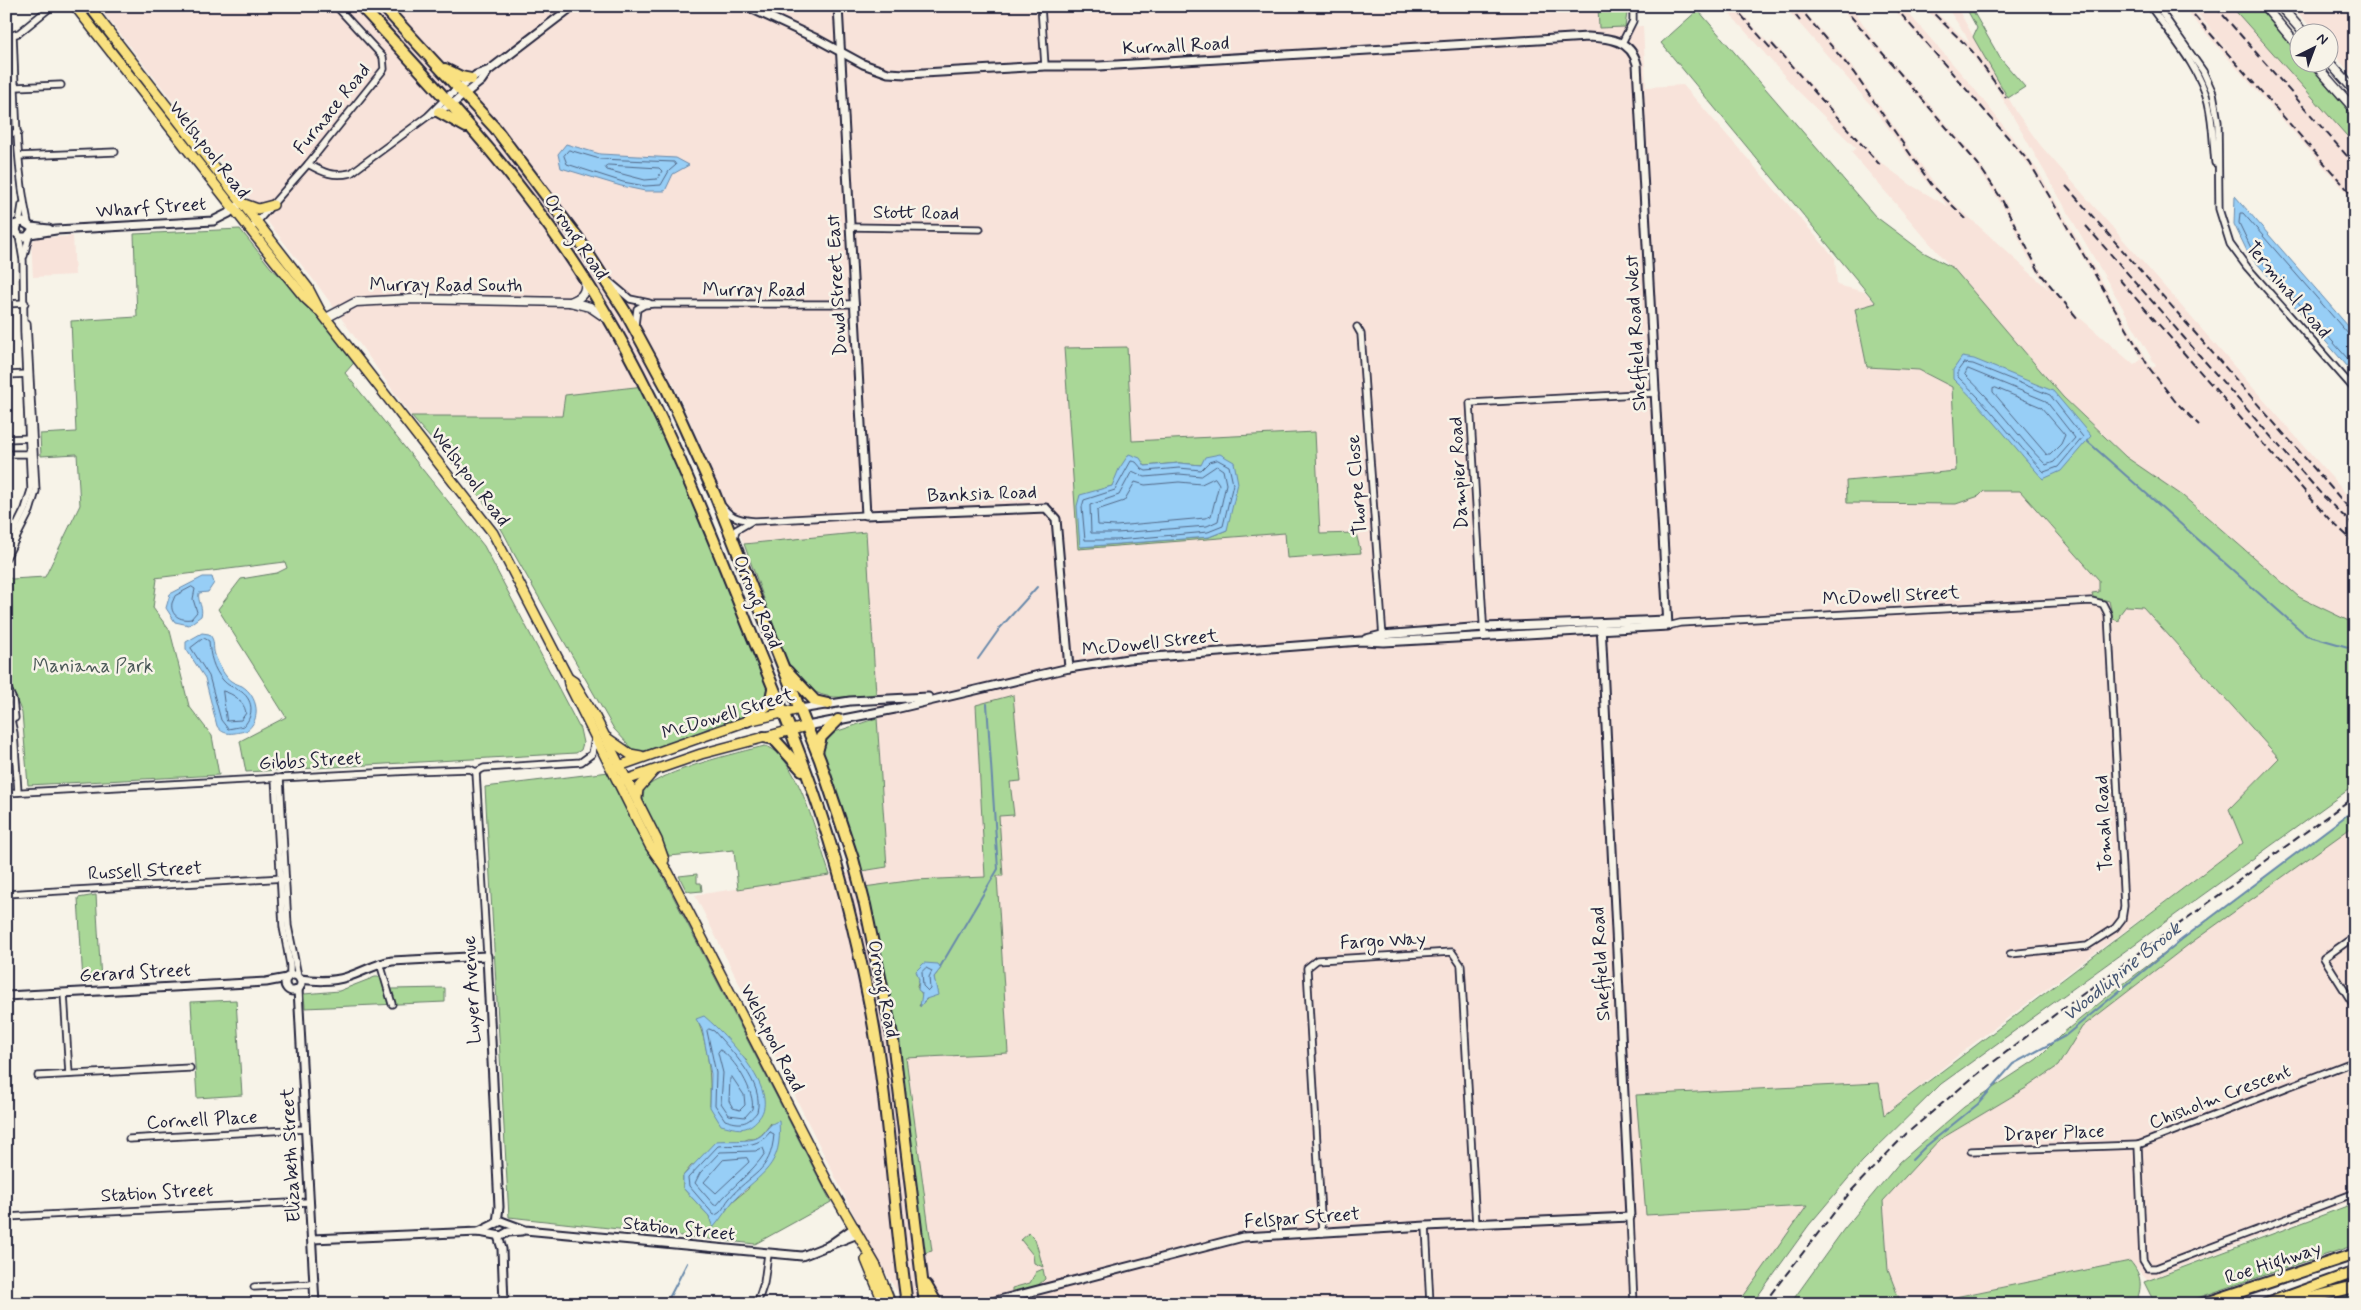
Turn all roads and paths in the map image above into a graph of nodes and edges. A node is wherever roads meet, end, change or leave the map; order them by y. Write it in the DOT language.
graph roads {
  1 [pos="52,6"];
  2 [pos="75,6"];
  3 [pos="89,6"];
  4 [pos="336,6"];
  5 [pos="361,6"];
  6 [pos="383,6"];
  7 [pos="573,6"];
  8 [pos="746,6"];
  9 [pos="838,6"];
  10 [pos="1042,6"];
  11 [pos="1633,6"];
  12 [pos="2150,6"];
  13 [pos="2157,6"];
  14 [pos="2264,6"];
  15 [pos="2280,6"];
  16 [pos="562,9"];
  17 [pos="2294,22"];
  18 [pos="2288,34"];
  19 [pos="13,36"];
  20 [pos="6,37"];
  21 [pos="1622,43"];
  22 [pos="841,54"];
  23 [pos="440,66"];
  24 [pos="1045,66"];
  25 [pos="488,71"];
  26 [pos="2322,72"];
  27 [pos="2338,72"];
  28 [pos="471,79"];
  29 [pos="61,85"];
  30 [pos="16,87"];
  31 [pos="463,91"];
  32 [pos="2355,91"];
  33 [pos="448,101"];
  34 [pos="2355,110"];
  35 [pos="439,112"];
  36 [pos="428,116"];
  37 [pos="6,133"];
  38 [pos="18,133"];
  39 [pos="476,133"];
  40 [pos="115,152"];
  41 [pos="19,156"];
  42 [pos="308,164"];
  43 [pos="2218,198"];
  44 [pos="23,201"];
  45 [pos="242,203"];
  46 [pos="273,205"];
  47 [pos="234,209"];
  48 [pos="258,223"];
  49 [pos="6,227"];
  50 [pos="850,228"];
  51 [pos="980,228"];
  52 [pos="18,230"];
  53 [pos="29,230"];
  54 [pos="250,230"];
  55 [pos="6,232"];
  56 [pos="23,260"];
  57 [pos="603,276"];
  58 [pos="584,280"];
  59 [pos="570,302"];
  60 [pos="6,304"];
  61 [pos="25,304"];
  62 [pos="654,304"];
  63 [pos="855,304"];
  64 [pos="323,315"];
  65 [pos="610,321"];
  66 [pos="1358,327"];
  67 [pos="636,331"];
  68 [pos="28,374"];
  69 [pos="6,375"];
  70 [pos="2355,390"];
  71 [pos="1656,393"];
  72 [pos="31,438"];
  73 [pos="6,439"];
  74 [pos="6,454"];
  75 [pos="32,454"];
  76 [pos="715,495"];
  77 [pos="866,514"];
  78 [pos="755,521"];
  79 [pos="6,522"];
  80 [pos="18,528"];
  81 [pos="733,542"];
  82 [pos="6,547"];
  83 [pos="6,558"];
  84 [pos="2103,604"];
  85 [pos="1667,623"];
  86 [pos="1484,627"];
  87 [pos="1601,627"];
  88 [pos="1484,637"];
  89 [pos="1383,639"];
  90 [pos="782,665"];
  91 [pos="1069,668"];
  92 [pos="568,678"];
  93 [pos="6,685"];
  94 [pos="773,689"];
  95 [pos="946,696"];
  96 [pos="6,698"];
  97 [pos="828,704"];
  98 [pos="800,709"];
  99 [pos="782,712"];
  100 [pos="838,720"];
  101 [pos="747,721"];
  102 [pos="807,726"];
  103 [pos="790,730"];
  104 [pos="14,733"];
  105 [pos="594,736"];
  106 [pos="605,736"];
  107 [pos="764,736"];
  108 [pos="817,753"];
  109 [pos="641,756"];
  110 [pos="615,767"];
  111 [pos="657,768"];
  112 [pos="476,772"];
  113 [pos="808,776"];
  114 [pos="277,778"];
  115 [pos="627,779"];
  116 [pos="618,783"];
  117 [pos="18,792"];
  118 [pos="6,793"];
  119 [pos="637,800"];
  120 [pos="668,872"];
  121 [pos="283,879"];
  122 [pos="6,894"];
  123 [pos="2355,936"];
  124 [pos="2010,954"];
  125 [pos="487,956"];
  126 [pos="380,963"];
  127 [pos="288,977"];
  128 [pos="299,978"];
  129 [pos="321,981"];
  130 [pos="266,982"];
  131 [pos="286,986"];
  132 [pos="297,989"];
  133 [pos="64,993"];
  134 [pos="6,996"];
  135 [pos="392,1004"];
  136 [pos="2354,1006"];
  137 [pos="2355,1061"];
  138 [pos="190,1068"];
  139 [pos="69,1074"];
  140 [pos="38,1076"];
  141 [pos="306,1129"];
  142 [pos="128,1139"];
  143 [pos="2138,1145"];
  144 [pos="1971,1151"];
  145 [pos="2355,1193"];
  146 [pos="309,1202"];
  147 [pos="6,1217"];
  148 [pos="1630,1217"];
  149 [pos="1476,1225"];
  150 [pos="1426,1226"];
  151 [pos="501,1229"];
  152 [pos="854,1232"];
  153 [pos="1322,1233"];
  154 [pos="312,1240"];
  155 [pos="768,1254"];
  156 [pos="2355,1254"];
  157 [pos="921,1270"];
  158 [pos="2355,1272"];
  159 [pos="314,1284"];
  160 [pos="254,1287"];
  161 [pos="2355,1287"];
  162 [pos="1011,1301"];
  163 [pos="315,1304"];
  164 [pos="504,1304"];
  165 [pos="757,1304"];
  166 [pos="884,1304"];
  167 [pos="891,1304"];
  168 [pos="907,1304"];
  169 [pos="926,1304"];
  170 [pos="937,1304"];
  171 [pos="984,1304"];
  172 [pos="1430,1304"];
  173 [pos="1634,1304"];
  174 [pos="2203,1304"];
  175 [pos="2266,1304"];
  176 [pos="2286,1304"];
  1 -- 19 [label="street"];
  2 -- 47 [label="main road, Welshpool Road"];
  3 -- 45 [label="main road, Welshpool Road"];
  4 -- 42 [label="street, Furnace Road"];
  5 -- 33 [label="highway, Orrong Road"];
  6 -- 23 [label="highway, Orrong Road"];
  7 -- 16 [label="street"];
  8 -- 22 [label="street, Kurnall Road"];
  9 -- 22 [label="street, Dowd Street East"];
  10 -- 24 [label="street"];
  11 -- 21 [label="street"];
  12 -- 43 [label="street"];
  13 -- 43 [label="street, Terminal Road"];
  14 -- 18 [label="main road"];
  15 -- 17 [label="main road"];
  16 -- 25 [label="street"];
  19 -- 20 [label="street"];
  19 -- 30 [label="street"];
  21 -- 24 [label="street, Kurnall Road"];
  21 -- 71 [label="street, Sheffield Road West"];
  22 -- 24 [label="street, Kurnall Road"];
  22 -- 50 [label="street, Dowd Street East"];
  23 -- 28 [label="highway"];
  23 -- 31 [label="highway, Orrong Road"];
  25 -- 28 [label="street"];
  25 -- 31 [label="street"];
  26 -- 34 [label="main road"];
  27 -- 32 [label="main road"];
  28 -- 31 [label="street"];
  29 -- 30 [label="street"];
  30 -- 38 [label="street"];
  31 -- 33 [label="street"];
  31 -- 57 [label="highway, Orrong Road"];
  33 -- 35 [label="street"];
  33 -- 36 [label="street"];
  33 -- 39 [label="highway, Orrong Road"];
  35 -- 36 [label="street"];
  35 -- 39 [label="highway"];
  36 -- 42 [label="street"];
  37 -- 38 [label="street"];
  38 -- 41 [label="street"];
  39 -- 58 [label="highway, Orrong Road"];
  40 -- 41 [label="street"];
  41 -- 44 [label="street"];
  42 -- 46 [label="street, Furnace Road"];
  43 -- 70 [label="street, Terminal Road"];
  44 -- 52 [label="street"];
  44 -- 53 [label="street"];
  45 -- 46 [label="main road"];
  45 -- 47 [label="street, Wharf Street"];
  45 -- 48 [label="main road, Welshpool Road"];
  46 -- 48 [label="street, Furnace Road"];
  47 -- 53 [label="street, Wharf Street"];
  47 -- 54 [label="main road, Welshpool Road"];
  48 -- 54 [label="street, Furnace Road"];
  48 -- 64 [label="main road, Welshpool Road"];
  49 -- 52 [label="street"];
  50 -- 51 [label="street, Stott Road"];
  50 -- 63 [label="street, Dowd Street East"];
  52 -- 53 [label="street"];
  52 -- 53 [label="street"];
  52 -- 55 [label="street"];
  52 -- 56 [label="street"];
  53 -- 56 [label="street"];
  54 -- 64 [label="main road, Welshpool Road"];
  56 -- 61 [label="street"];
  57 -- 62 [label="street, Murray Road"];
  57 -- 67 [label="highway, Orrong Road"];
  58 -- 59 [label="main road"];
  58 -- 65 [label="highway, Orrong Road"];
  59 -- 64 [label="main road, Murray Road South"];
  59 -- 65 [label="main road, Murray Road South"];
  60 -- 61 [label="street"];
  61 -- 68 [label="street"];
  62 -- 63 [label="street, Murray Road"];
  62 -- 67 [label="street"];
  63 -- 77 [label="street, Dowd Street East"];
  64 -- 92 [label="main road, Welshpool Road"];
  65 -- 94 [label="highway, Orrong Road"];
  66 -- 89 [label="street, Thorpe Close"];
  67 -- 76 [label="highway, Orrong Road"];
  68 -- 69 [label="street"];
  68 -- 72 [label="street"];
  71 -- 85 [label="street, Sheffield Road West"];
  71 -- 86 [label="street, Dampier Road"];
  72 -- 73 [label="street"];
  72 -- 75 [label="street"];
  74 -- 75 [label="street"];
  75 -- 80 [label="street"];
  76 -- 78 [label="street, Banksia Road"];
  76 -- 81 [label="highway, Orrong Road"];
  77 -- 78 [label="street, Banksia Road"];
  77 -- 91 [label="street, Banksia Road"];
  78 -- 81 [label="street, Banksia Road"];
  79 -- 80 [label="street"];
  80 -- 82 [label="street"];
  80 -- 83 [label="street"];
  81 -- 90 [label="highway, Orrong Road"];
  84 -- 85 [label="street, McDowell Street"];
  84 -- 124 [label="street, Tomah Road"];
  85 -- 87 [label="street, McDowell Street"];
  86 -- 87 [label="street, McDowell Street"];
  86 -- 88 [label="street, Dampier Road"];
  86 -- 89 [label="street, McDowell Street"];
  87 -- 88 [label="street, McDowell Street"];
  87 -- 148 [label="street, Sheffield Road"];
  88 -- 89 [label="street, McDowell Street"];
  89 -- 91 [label="street, McDowell Street"];
  90 -- 97 [label="highway"];
  90 -- 98 [label="highway, Orrong Road"];
  91 -- 95 [label="street, McDowell Street"];
  92 -- 105 [label="main road, Welshpool Road"];
  92 -- 106 [label="main road, Welshpool Road"];
  93 -- 104 [label="street"];
  94 -- 99 [label="highway, Orrong Road"];
  94 -- 101 [label="highway"];
  95 -- 97 [label="street, McDowell Street"];
  95 -- 100 [label="street, McDowell Street"];
  96 -- 104 [label="street"];
  97 -- 98 [label="street, McDowell Street"];
  98 -- 99 [label="main road, McDowell Street"];
  98 -- 102 [label="highway, Orrong Road"];
  99 -- 101 [label="main road, McDowell Street"];
  99 -- 103 [label="highway, Orrong Road"];
  100 -- 102 [label="street, McDowell Street"];
  100 -- 108 [label="highway"];
  101 -- 109 [label="main road, McDowell Street"];
  102 -- 103 [label="main road, McDowell Street"];
  102 -- 108 [label="highway, Orrong Road"];
  103 -- 107 [label="main road, McDowell Street"];
  103 -- 113 [label="highway, Orrong Road"];
  104 -- 117 [label="street"];
  105 -- 110 [label="main road, Welshpool Road"];
  105 -- 112 [label="street, Gibbs Street"];
  106 -- 109 [label="main road"];
  106 -- 110 [label="main road, Welshpool Road"];
  107 -- 111 [label="main road, McDowell Street"];
  107 -- 113 [label="highway"];
  108 -- 157 [label="highway, Orrong Road"];
  109 -- 110 [label="main road, McDowell Street"];
  110 -- 115 [label="main road, Welshpool Road"];
  110 -- 116 [label="main road, Welshpool Road"];
  111 -- 115 [label="main road, McDowell Street"];
  111 -- 119 [label="main road"];
  112 -- 114 [label="street, Gibbs Street"];
  112 -- 125 [label="street, Luyer Avenue"];
  113 -- 168 [label="highway, Orrong Road"];
  114 -- 117 [label="street, Gibbs Street"];
  114 -- 121 [label="street"];
  115 -- 116 [label="main road, McDowell Street"];
  115 -- 119 [label="main road, Welshpool Road"];
  116 -- 120 [label="main road, Welshpool Road"];
  117 -- 118 [label="street, Gibbs Street"];
  119 -- 120 [label="main road, Welshpool Road"];
  120 -- 152 [label="main road, Welshpool Road"];
  121 -- 122 [label="street, Russell Street"];
  121 -- 127 [label="street"];
  121 -- 128 [label="street"];
  123 -- 136 [label="street"];
  125 -- 126 [label="street"];
  125 -- 151 [label="street, Luyer Avenue"];
  126 -- 129 [label="street"];
  126 -- 135 [label="street"];
  127 -- 128 [label="street, Gerard Street"];
  127 -- 130 [label="street, Gerard Street"];
  127 -- 131 [label="street"];
  128 -- 129 [label="street"];
  128 -- 132 [label="street, Elizabeth Street"];
  129 -- 132 [label="street"];
  130 -- 131 [label="street, Gerard Street"];
  130 -- 133 [label="street, Gerard Street"];
  131 -- 132 [label="street, Gerard Street"];
  132 -- 141 [label="street, Elizabeth Street"];
  133 -- 134 [label="street, Gerard Street"];
  133 -- 139 [label="street"];
  137 -- 143 [label="street, Chisholm Crescent"];
  138 -- 139 [label="street"];
  139 -- 140 [label="street"];
  141 -- 142 [label="street, Cornell Place"];
  141 -- 146 [label="street, Elizabeth Street"];
  143 -- 144 [label="street, Draper Place"];
  143 -- 145 [label="street, Chisholm Crescent"];
  146 -- 147 [label="street, Station Street"];
  146 -- 154 [label="street, Elizabeth Street"];
  148 -- 149 [label="street, Felspar Street"];
  148 -- 173 [label="street, Sheffield Road"];
  149 -- 150 [label="street, Felspar Street"];
  149 -- 153 [label="street, Fargo Way"];
  150 -- 153 [label="street, Felspar Street"];
  150 -- 172 [label="street"];
  151 -- 154 [label="street, Station Street"];
  151 -- 155 [label="street, Station Street"];
  151 -- 164 [label="street"];
  152 -- 155 [label="street, Station Street"];
  152 -- 166 [label="main road"];
  152 -- 167 [label="main road"];
  153 -- 162 [label="street, Felspar Street"];
  154 -- 159 [label="street, Elizabeth Street"];
  155 -- 165 [label="street"];
  156 -- 174 [label="highway, Roe Highway"];
  157 -- 169 [label="highway, Orrong Road"];
  157 -- 170 [label="highway"];
  158 -- 175 [label="highway, Roe Highway"];
  159 -- 160 [label="street"];
  159 -- 163 [label="street, Elizabeth Street"];
  161 -- 176 [label="highway"];
  162 -- 171 [label="street, Felspar Street"];
}
